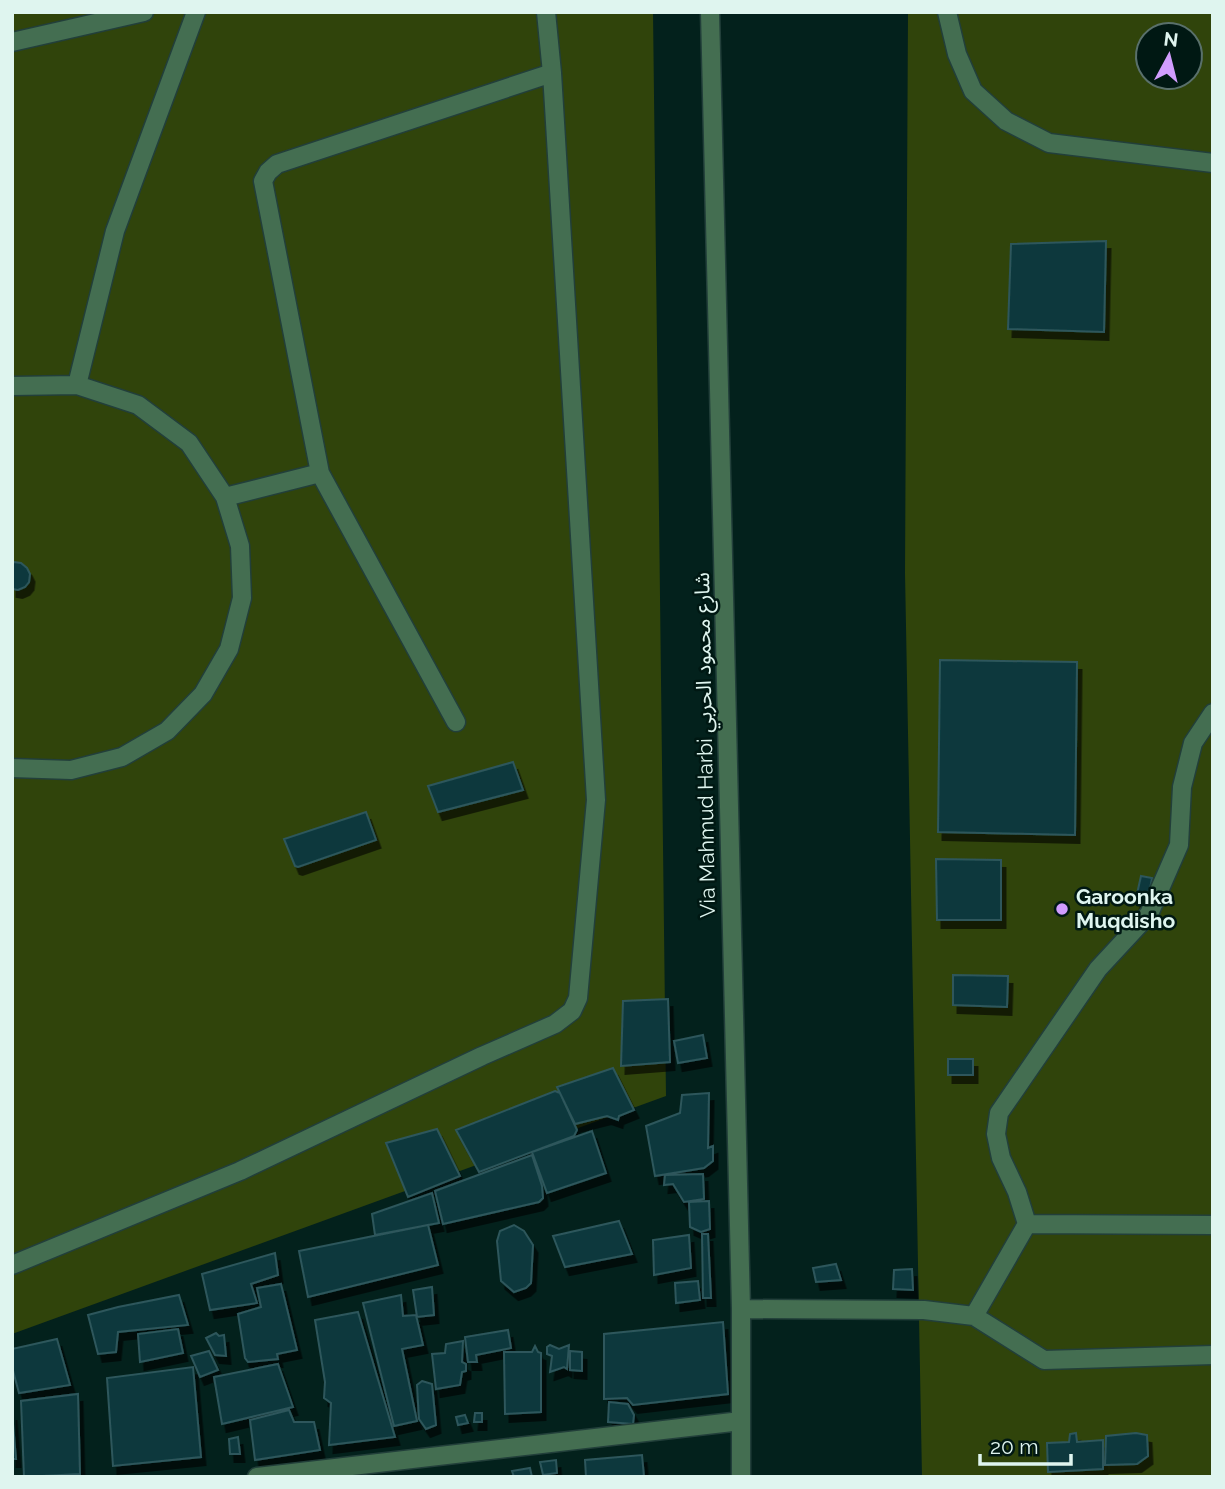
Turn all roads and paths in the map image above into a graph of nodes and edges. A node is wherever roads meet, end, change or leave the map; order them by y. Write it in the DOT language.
graph roads {
  1 [pos="144,12"];
  2 [pos="196,12"];
  3 [pos="546,12"];
  4 [pos="710,12"];
  5 [pos="947,12"];
  6 [pos="12,41"];
  7 [pos="552,73"];
  8 [pos="1213,163"];
  9 [pos="77,385"];
  10 [pos="12,386"];
  11 [pos="320,473"];
  12 [pos="225,496"];
  13 [pos="1213,713"];
  14 [pos="456,722"];
  15 [pos="12,768"];
  16 [pos="1027,1224"];
  17 [pos="1213,1224"];
  18 [pos="12,1265"];
  19 [pos="741,1309"];
  20 [pos="974,1316"];
  21 [pos="1213,1355"];
  22 [pos="741,1421"];
  23 [pos="342,1471"];
  24 [pos="257,1477"];
  25 [pos="741,1477"];
  1 -- 6 [label="street"];
  2 -- 9 [label="street"];
  3 -- 7 [label="street"];
  4 -- 19 [label="street, Via Mahmud Harbi شارع محمود الحربي"];
  5 -- 8 [label="street"];
  7 -- 11 [label="street"];
  7 -- 18 [label="street"];
  9 -- 10 [label="street"];
  9 -- 12 [label="street"];
  11 -- 12 [label="street"];
  11 -- 14 [label="street"];
  12 -- 15 [label="street"];
  13 -- 16 [label="street"];
  16 -- 17 [label="street"];
  16 -- 20 [label="street"];
  19 -- 20 [label="street"];
  19 -- 22 [label="street, Via Mahmud Harbi شارع محمود الحربي"];
  20 -- 21 [label="street"];
  22 -- 23 [label="street"];
  22 -- 25 [label="street, Via Mahmud Harbi شارع محمود الحربي"];
  23 -- 24 [label="street"];
}
